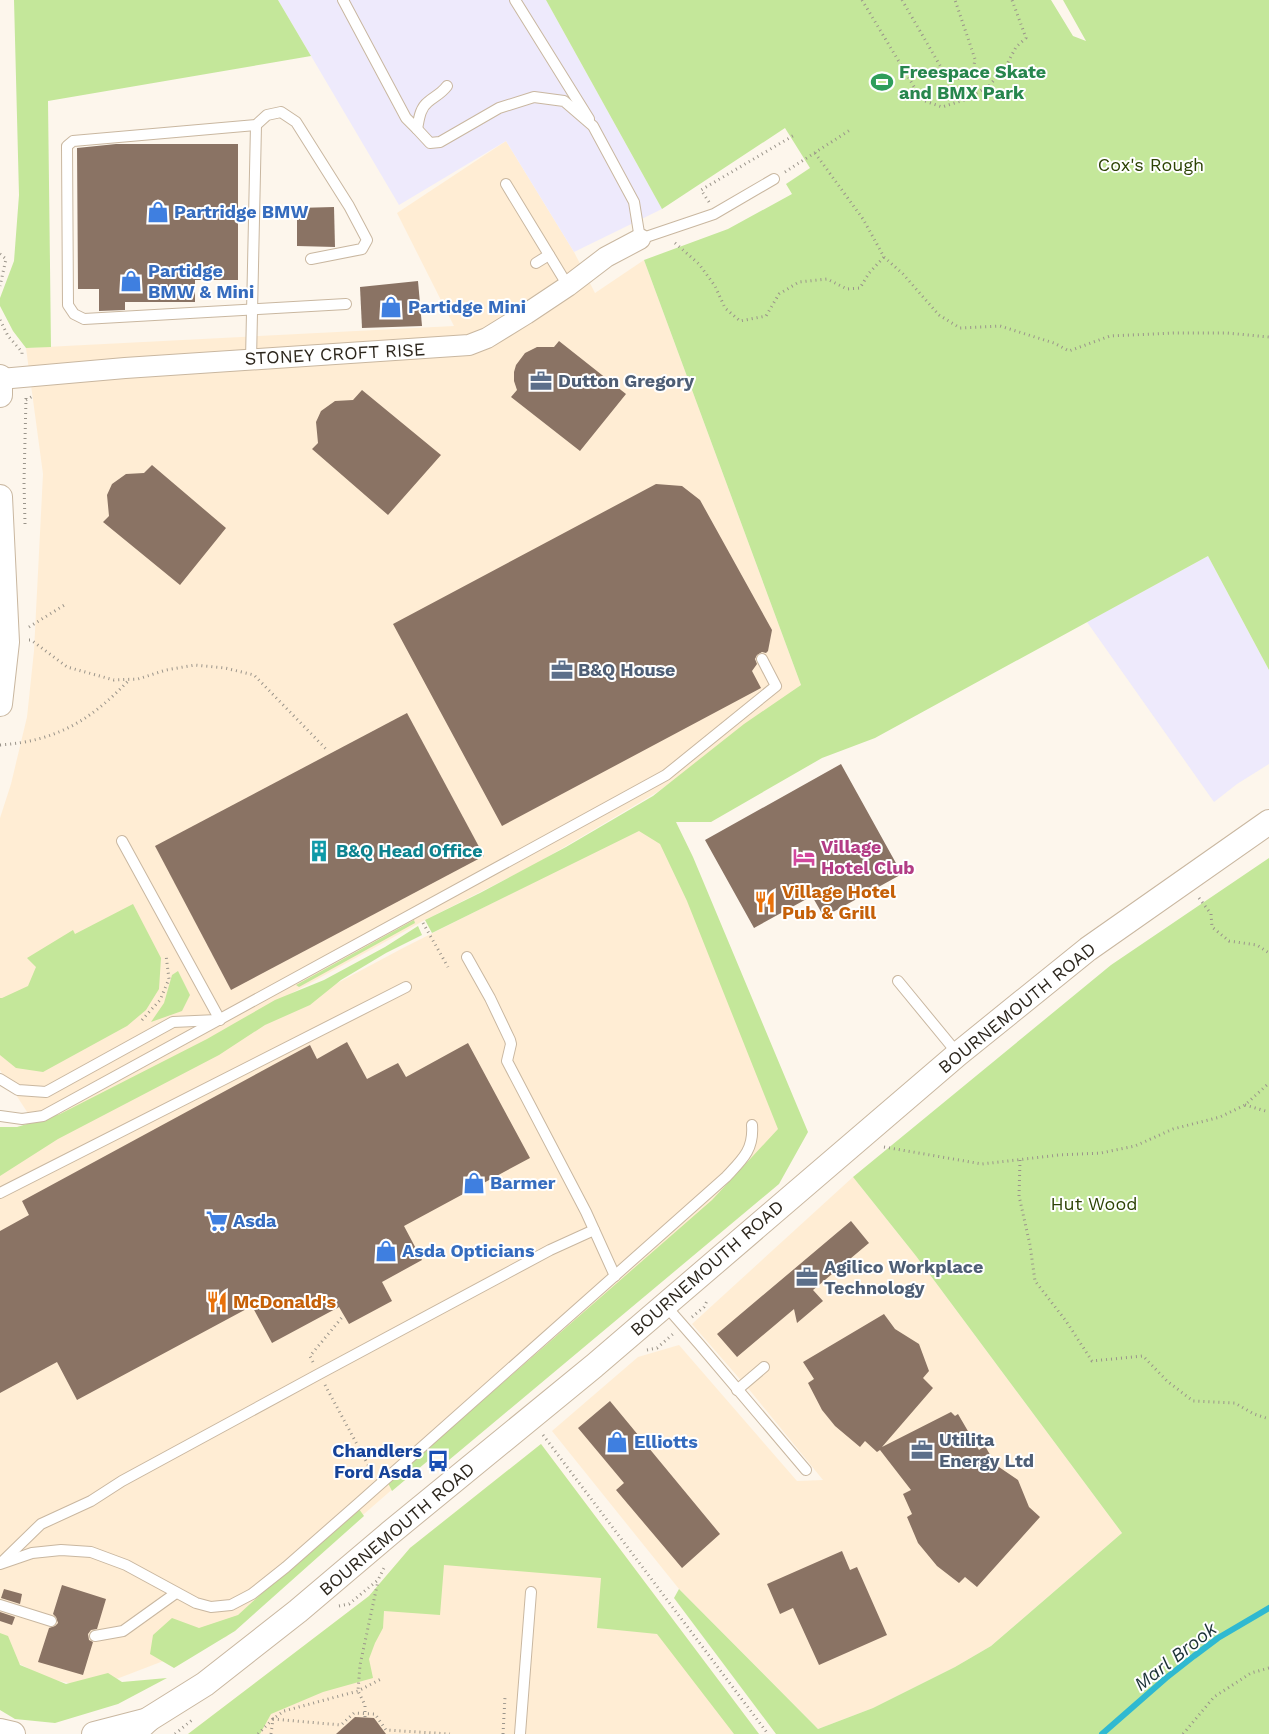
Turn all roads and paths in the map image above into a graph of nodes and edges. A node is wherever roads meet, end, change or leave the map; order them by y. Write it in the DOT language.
graph roads {
  1 [pos="343,0"];
  2 [pos="515,0"];
  3 [pos="862,0"];
  4 [pos="902,0"];
  5 [pos="955,0"];
  6 [pos="1012,0"];
  7 [pos="447,86"];
  8 [pos="256,125"];
  9 [pos="593,126"];
  10 [pos="417,129"];
  11 [pos="850,130"];
  12 [pos="796,134"];
  13 [pos="815,153"];
  14 [pos="774,179"];
  15 [pos="506,184"];
  16 [pos="714,214"];
  17 [pos="640,239"];
  18 [pos="672,241"];
  19 [pos="0,254"];
  20 [pos="548,255"];
  21 [pos="884,256"];
  22 [pos="311,259"];
  23 [pos="536,263"];
  24 [pos="0,286"];
  25 [pos="568,286"];
  26 [pos="346,304"];
  27 [pos="251,310"];
  28 [pos="0,320"];
  29 [pos="1269,337"];
  30 [pos="250,360"];
  31 [pos="24,377"];
  32 [pos="0,378"];
  33 [pos="0,395"];
  34 [pos="0,497"];
  35 [pos="25,530"];
  36 [pos="2,569"];
  37 [pos="66,604"];
  38 [pos="28,618"];
  39 [pos="29,627"];
  40 [pos="762,659"];
  41 [pos="130,679"];
  42 [pos="0,704"];
  43 [pos="0,744"];
  44 [pos="326,748"];
  45 [pos="1269,822"];
  46 [pos="122,841"];
  47 [pos="1197,895"];
  48 [pos="430,936"];
  49 [pos="162,947"];
  50 [pos="1269,953"];
  51 [pos="467,957"];
  52 [pos="448,967"];
  53 [pos="898,981"];
  54 [pos="406,987"];
  55 [pos="220,1020"];
  56 [pos="137,1023"];
  57 [pos="958,1054"];
  58 [pos="0,1079"];
  59 [pos="1269,1083"];
  60 [pos="1245,1105"];
  61 [pos="1269,1112"];
  62 [pos="0,1116"];
  63 [pos="752,1125"];
  64 [pos="880,1146"];
  65 [pos="1020,1160"];
  66 [pos="0,1193"];
  67 [pos="594,1230"];
  68 [pos="615,1276"];
  69 [pos="664,1304"];
  70 [pos="344,1315"];
  71 [pos="764,1367"];
  72 [pos="319,1374"];
  73 [pos="737,1390"];
  74 [pos="530,1419"];
  75 [pos="1269,1419"];
  76 [pos="806,1470"];
  77 [pos="381,1484"];
  78 [pos="1,1563"];
  79 [pos="378,1580"];
  80 [pos="531,1592"];
  81 [pos="176,1593"];
  82 [pos="0,1606"];
  83 [pos="51,1621"];
  84 [pos="95,1636"];
  85 [pos="1269,1668"];
  86 [pos="383,1678"];
  87 [pos="358,1691"];
  88 [pos="505,1697"];
  89 [pos="365,1716"];
  90 [pos="272,1719"];
  91 [pos="141,1727"];
  92 [pos="0,1731"];
  93 [pos="12,1734"];
  94 [pos="94,1734"];
  95 [pos="258,1734"];
  96 [pos="271,1734"];
  97 [pos="450,1734"];
  98 [pos="503,1734"];
  99 [pos="520,1734"];
  100 [pos="768,1734"];
  101 [pos="1183,1734"];
  1 -- 10 [label="lane"];
  2 -- 9 [label="lane"];
  3 -- 6 [label="path"];
  4 -- 5 [label="path"];
  7 -- 10 [label="lane"];
  8 -- 22 [label="lane"];
  8 -- 27 [label="lane"];
  8 -- 27 [label="lane"];
  9 -- 10 [label="lane"];
  9 -- 17 [label="lane"];
  11 -- 13 [label="path"];
  12 -- 16 [label="path"];
  13 -- 14 [label="path"];
  13 -- 21 [label="path"];
  14 -- 16 [label="lane"];
  15 -- 20 [label="lane"];
  16 -- 17 [label="lane"];
  17 -- 25 [label="street, STONEY CROFT RISE"];
  18 -- 21 [label="path"];
  19 -- 24 [label="path"];
  20 -- 23 [label="lane"];
  20 -- 25 [label="lane"];
  21 -- 29 [label="path"];
  25 -- 30 [label="street, STONEY CROFT RISE"];
  26 -- 27 [label="lane"];
  27 -- 30 [label="lane"];
  28 -- 31 [label="path"];
  30 -- 31 [label="street, STONEY CROFT RISE"];
  31 -- 32 [label="street, STONEY CROFT RISE"];
  31 -- 35 [label="path"];
  32 -- 33 [label="street"];
  34 -- 36 [label="street"];
  36 -- 42 [label="street"];
  37 -- 39 [label="path"];
  38 -- 39 [label="path"];
  39 -- 41 [label="path"];
  40 -- 55 [label="lane"];
  41 -- 43 [label="path"];
  41 -- 44 [label="path"];
  45 -- 57 [label="street, BOURNEMOUTH ROAD"];
  46 -- 55 [label="lane"];
  47 -- 50 [label="path"];
  48 -- 52 [label="path"];
  49 -- 56 [label="path"];
  51 -- 67 [label="lane"];
  53 -- 57 [label="lane"];
  54 -- 66 [label="lane"];
  55 -- 58 [label="lane"];
  55 -- 62 [label="lane"];
  57 -- 69 [label="street, BOURNEMOUTH ROAD"];
  59 -- 60 [label="path"];
  60 -- 61 [label="path"];
  60 -- 65 [label="path"];
  63 -- 68 [label="lane"];
  64 -- 65 [label="path"];
  65 -- 75 [label="path"];
  67 -- 68 [label="lane"];
  67 -- 72 [label="lane"];
  68 -- 77 [label="lane"];
  69 -- 73 [label="lane"];
  69 -- 74 [label="street, BOURNEMOUTH ROAD"];
  70 -- 72 [label="path"];
  71 -- 73 [label="lane"];
  72 -- 77 [label="path"];
  72 -- 78 [label="lane"];
  73 -- 76 [label="lane"];
  74 -- 91 [label="street, BOURNEMOUTH ROAD"];
  74 -- 100 [label="path"];
  77 -- 81 [label="lane"];
  78 -- 81 [label="lane"];
  79 -- 87 [label="path"];
  80 -- 99 [label="lane"];
  81 -- 84 [label="lane"];
  82 -- 83 [label="lane"];
  85 -- 101 [label="path"];
  86 -- 87 [label="path"];
  87 -- 89 [label="path"];
  87 -- 90 [label="path"];
  88 -- 98 [label="path"];
  89 -- 90 [label="path"];
  89 -- 97 [label="path"];
  90 -- 95 [label="path"];
  90 -- 96 [label="path"];
  91 -- 94 [label="street, BOURNEMOUTH ROAD"];
  92 -- 93 [label="street"];
}
